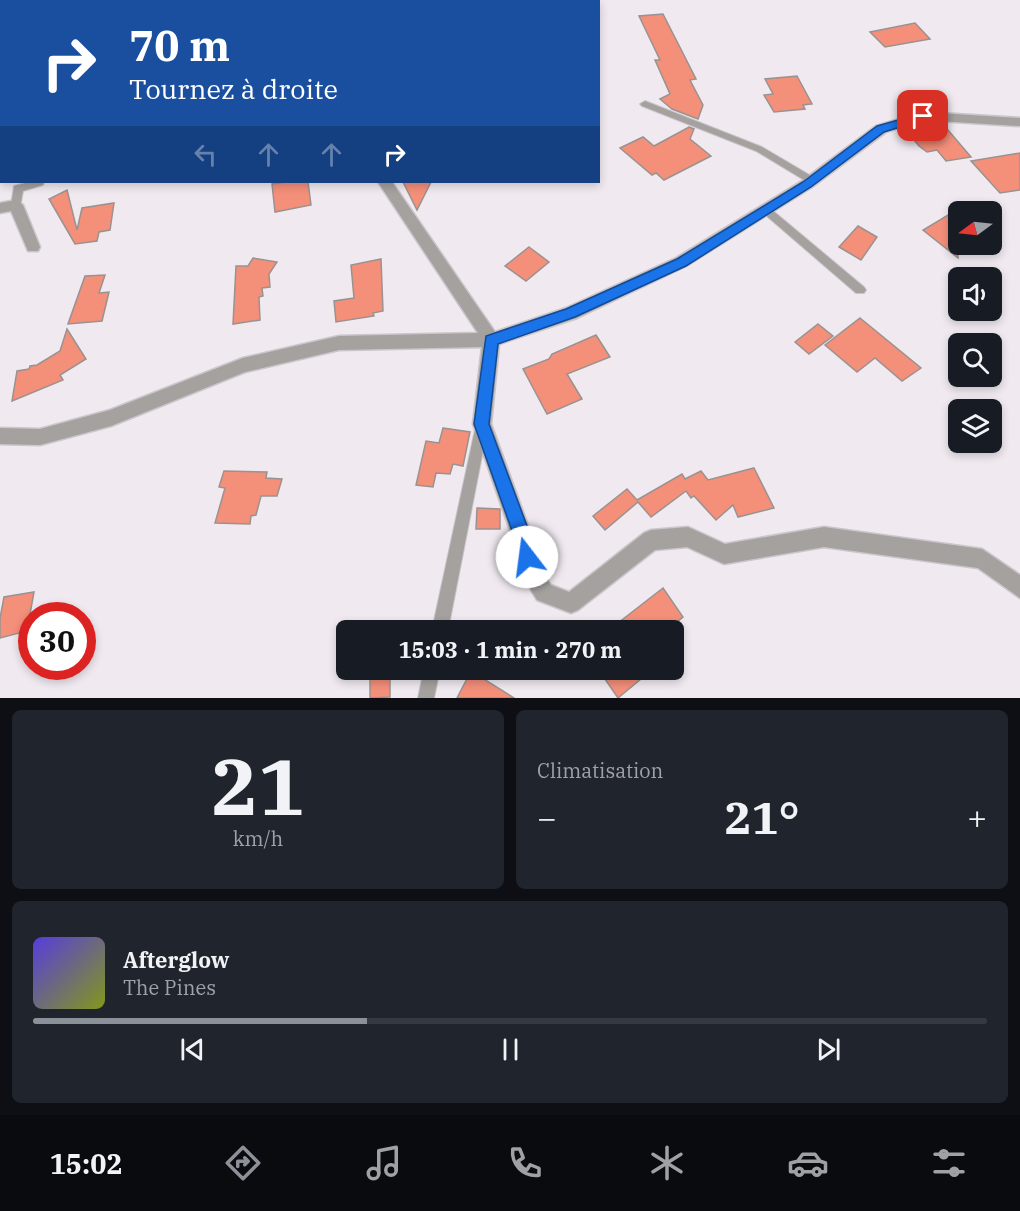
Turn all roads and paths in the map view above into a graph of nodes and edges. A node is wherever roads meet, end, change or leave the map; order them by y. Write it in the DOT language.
graph roads {
  1 [pos="645,104"];
  2 [pos="1020,122"];
  3 [pos="813,180"];
  4 [pos="36,183"];
  5 [pos="386,183"];
  6 [pos="16,205"];
  7 [pos="0,208"];
  8 [pos="766,210"];
  9 [pos="33,247"];
  10 [pos="860,290"];
  11 [pos="491,340"];
  12 [pos="482,424"];
  13 [pos="0,436"];
  14 [pos="1020,588"];
  15 [pos="442,620"];
  16 [pos="430,680"];
  17 [pos="426,698"];
  1 -- 3 [label="lane"];
  2 -- 3 [label="street"];
  3 -- 8 [label="street"];
  4 -- 6 [label="lane"];
  5 -- 11 [label="street"];
  6 -- 7 [label="street"];
  6 -- 9 [label="street"];
  8 -- 10 [label="lane"];
  8 -- 11 [label="street"];
  11 -- 12 [label="street"];
  11 -- 13 [label="street"];
  12 -- 14 [label="street"];
  12 -- 15 [label="lane"];
  16 -- 17 [label="lane"];
}
